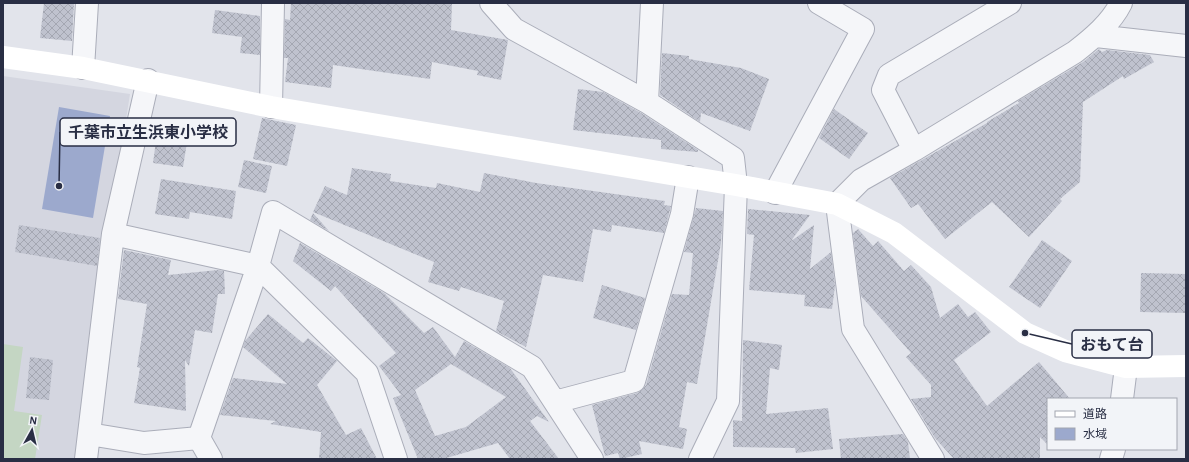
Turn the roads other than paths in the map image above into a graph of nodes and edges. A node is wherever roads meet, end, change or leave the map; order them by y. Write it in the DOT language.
graph roads {
  1 [pos="87,3"];
  2 [pos="272,3"];
  3 [pos="491,3"];
  4 [pos="652,3"];
  5 [pos="819,3"];
  6 [pos="1010,3"];
  7 [pos="1116,5"];
  8 [pos="1096,36"];
  9 [pos="1186,46"];
  10 [pos="3,57"];
  11 [pos="83,68"];
  12 [pos="148,80"];
  13 [pos="647,102"];
  14 [pos="271,107"];
  15 [pos="914,150"];
  16 [pos="688,177"];
  17 [pos="736,185"];
  18 [pos="775,192"];
  19 [pos="836,204"];
  20 [pos="113,234"];
  21 [pos="258,266"];
  22 [pos="1186,366"];
  23 [pos="1126,367"];
  24 [pos="1122,398"];
  25 [pos="555,402"];
  26 [pos="89,434"];
  27 [pos="199,438"];
  28 [pos="86,459"];
  29 [pos="211,459"];
  30 [pos="396,459"];
  31 [pos="592,459"];
  32 [pos="700,459"];
  33 [pos="933,459"];
  1 -- 11 [label="street"];
  2 -- 14 [label="street"];
  3 -- 13 [label="street"];
  4 -- 13 [label="street"];
  5 -- 18 [label="street"];
  6 -- 15 [label="street"];
  7 -- 8 [label="street"];
  8 -- 9 [label="street"];
  8 -- 15 [label="street"];
  10 -- 11 [label="street"];
  11 -- 12 [label="street"];
  12 -- 14 [label="street"];
  12 -- 20 [label="street"];
  13 -- 17 [label="street"];
  14 -- 16 [label="street"];
  15 -- 19 [label="street"];
  16 -- 17 [label="street"];
  16 -- 25 [label="street"];
  17 -- 18 [label="street"];
  17 -- 32 [label="street"];
  18 -- 19 [label="street"];
  19 -- 23 [label="street"];
  19 -- 33 [label="street"];
  20 -- 21 [label="street"];
  20 -- 26 [label="street"];
  21 -- 25 [label="street"];
  21 -- 27 [label="street"];
  21 -- 30 [label="street"];
  22 -- 23 [label="street"];
  23 -- 24 [label="street"];
  25 -- 31 [label="street"];
  26 -- 27 [label="street"];
  26 -- 28 [label="street"];
  27 -- 29 [label="street"];
}
